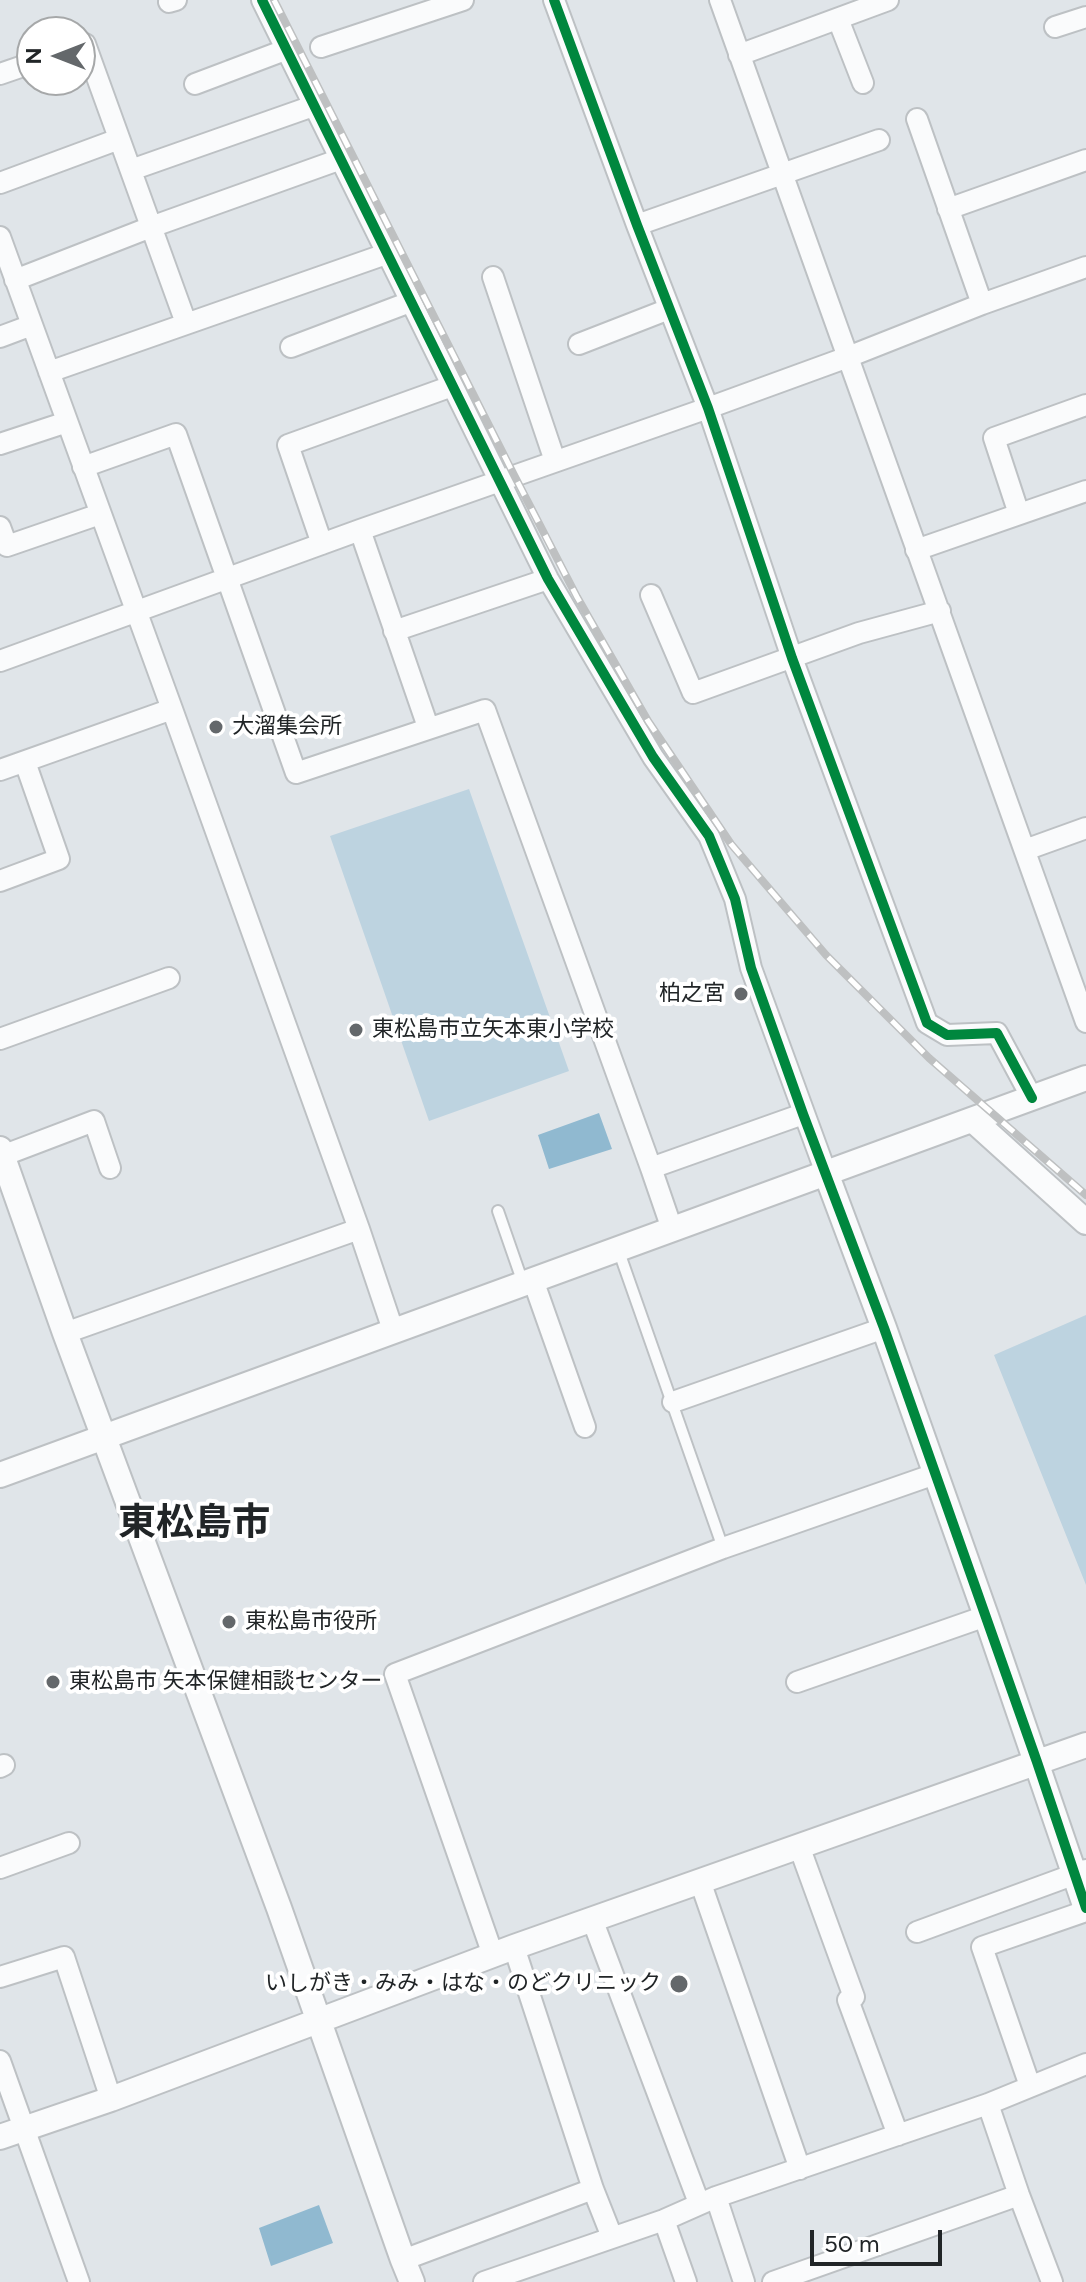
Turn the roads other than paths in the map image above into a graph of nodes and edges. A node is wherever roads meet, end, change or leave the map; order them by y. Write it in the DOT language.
graph roads {
  1 [pos="262,0"];
  2 [pos="463,0"];
  3 [pos="554,0"];
  4 [pos="720,0"];
  5 [pos="888,0"];
  6 [pos="1086,17"];
  7 [pos="838,19"];
  8 [pos="1055,27"];
  9 [pos="321,47"];
  10 [pos="285,50"];
  11 [pos="739,55"];
  12 [pos="96,75"];
  13 [pos="863,83"];
  14 [pos="195,84"];
  15 [pos="313,106"];
  16 [pos="917,119"];
  17 [pos="119,139"];
  18 [pos="879,140"];
  19 [pos="341,159"];
  20 [pos="1086,160"];
  21 [pos="131,170"];
  22 [pos="781,173"];
  23 [pos="0,183"];
  24 [pos="948,209"];
  25 [pos="637,225"];
  26 [pos="151,227"];
  27 [pos="0,237"];
  28 [pos="386,254"];
  29 [pos="1086,267"];
  30 [pos="493,277"];
  31 [pos="15,280"];
  32 [pos="410,302"];
  33 [pos="982,304"];
  34 [pos="669,309"];
  35 [pos="186,323"];
  36 [pos="32,325"];
  37 [pos="0,337"];
  38 [pos="579,344"];
  39 [pos="291,347"];
  40 [pos="848,357"];
  41 [pos="49,372"];
  42 [pos="452,386"];
  43 [pos="1086,405"];
  44 [pos="708,408"];
  45 [pos="67,422"];
  46 [pos="0,444"];
  47 [pos="555,461"];
  48 [pos="83,467"];
  49 [pos="499,481"];
  50 [pos="1086,491"];
  51 [pos="100,514"];
  52 [pos="1019,514"];
  53 [pos="0,527"];
  54 [pos="360,530"];
  55 [pos="322,544"];
  56 [pos="916,550"];
  57 [pos="228,578"];
  58 [pos="548,579"];
  59 [pos="651,595"];
  60 [pos="135,611"];
  61 [pos="940,611"];
  62 [pos="394,631"];
  63 [pos="792,658"];
  64 [pos="0,661"];
  65 [pos="172,709"];
  66 [pos="428,727"];
  67 [pos="25,762"];
  68 [pos="0,770"];
  69 [pos="1086,828"];
  70 [pos="1025,850"];
  71 [pos="0,881"];
  72 [pos="169,978"];
  73 [pos="1086,1022"];
  74 [pos="0,1039"];
  75 [pos="1086,1078"];
  76 [pos="1032,1098"];
  77 [pos="803,1114"];
  78 [pos="973,1120"];
  79 [pos="1,1153"];
  80 [pos="110,1168"];
  81 [pos="651,1168"];
  82 [pos="826,1173"];
  83 [pos="498,1211"];
  84 [pos="1086,1222"];
  85 [pos="359,1229"];
  86 [pos="672,1229"];
  87 [pos="618,1249"];
  88 [pos="528,1281"];
  89 [pos="884,1328"];
  90 [pos="393,1330"];
  91 [pos="65,1333"];
  92 [pos="673,1402"];
  93 [pos="585,1427"];
  94 [pos="103,1435"];
  95 [pos="935,1474"];
  96 [pos="0,1475"];
  97 [pos="723,1548"];
  98 [pos="986,1616"];
  99 [pos="797,1682"];
  100 [pos="1086,1745"];
  101 [pos="1037,1762"];
  102 [pos="69,1843"];
  103 [pos="799,1846"];
  104 [pos="0,1868"];
  105 [pos="1080,1872"];
  106 [pos="700,1881"];
  107 [pos="1086,1910"];
  108 [pos="592,1919"];
  109 [pos="917,1932"];
  110 [pos="503,1951"];
  111 [pos="0,1977"];
  112 [pos="320,2021"];
  113 [pos="0,2061"];
  114 [pos="1086,2064"];
  115 [pos="1030,2086"];
  116 [pos="111,2099"];
  117 [pos="988,2104"];
  118 [pos="24,2128"];
  119 [pos="898,2135"];
  120 [pos="0,2137"];
  121 [pos="800,2169"];
  122 [pos="593,2189"];
  123 [pos="1019,2195"];
  124 [pos="708,2200"];
  125 [pos="664,2220"];
  126 [pos="612,2237"];
  127 [pos="407,2271"];
  128 [pos="79,2282"];
  129 [pos="484,2282"];
  130 [pos="686,2282"];
  131 [pos="744,2282"];
  132 [pos="773,2282"];
  133 [pos="1052,2282"];
  1 -- 10 [label="street"];
  2 -- 9 [label="street"];
  3 -- 25 [label="street"];
  4 -- 11 [label="street"];
  5 -- 7 [label="street"];
  6 -- 8 [label="street"];
  7 -- 11 [label="street"];
  7 -- 13 [label="street"];
  10 -- 14 [label="street"];
  10 -- 15 [label="street"];
  11 -- 22 [label="street"];
  12 -- 17 [label="street"];
  15 -- 19 [label="street"];
  15 -- 21 [label="street"];
  16 -- 24 [label="street"];
  17 -- 21 [label="street"];
  17 -- 23 [label="street"];
  18 -- 22 [label="street"];
  19 -- 26 [label="street"];
  19 -- 28 [label="street"];
  20 -- 24 [label="street"];
  21 -- 26 [label="street"];
  22 -- 25 [label="street"];
  22 -- 40 [label="street"];
  24 -- 33 [label="street"];
  25 -- 34 [label="street"];
  26 -- 31 [label="street"];
  26 -- 35 [label="street"];
  27 -- 31 [label="street"];
  28 -- 32 [label="street"];
  28 -- 35 [label="street"];
  29 -- 33 [label="street"];
  30 -- 47 [label="street"];
  31 -- 36 [label="street"];
  32 -- 39 [label="street"];
  32 -- 42 [label="street"];
  33 -- 40 [label="street"];
  34 -- 38 [label="street"];
  34 -- 44 [label="street"];
  35 -- 41 [label="street"];
  36 -- 37 [label="street"];
  36 -- 41 [label="street"];
  40 -- 44 [label="street"];
  40 -- 56 [label="street"];
  41 -- 45 [label="street"];
  42 -- 49 [label="street"];
  42 -- 55 [label="street"];
  43 -- 52 [label="street"];
  44 -- 47 [label="street"];
  44 -- 63 [label="street"];
  45 -- 46 [label="street"];
  45 -- 48 [label="street"];
  47 -- 49 [label="street"];
  48 -- 51 [label="street"];
  48 -- 57 [label="street"];
  49 -- 54 [label="street"];
  49 -- 58 [label="street"];
  50 -- 52 [label="street"];
  51 -- 53 [label="street"];
  51 -- 60 [label="street"];
  52 -- 56 [label="street"];
  54 -- 55 [label="street"];
  54 -- 62 [label="street"];
  55 -- 57 [label="street"];
  56 -- 61 [label="street"];
  57 -- 60 [label="street"];
  57 -- 66 [label="street"];
  58 -- 62 [label="street"];
  58 -- 77 [label="street"];
  59 -- 63 [label="street"];
  60 -- 64 [label="street"];
  60 -- 65 [label="street"];
  61 -- 63 [label="street"];
  61 -- 70 [label="street"];
  62 -- 66 [label="street"];
  63 -- 76 [label="street"];
  65 -- 67 [label="street"];
  65 -- 85 [label="street"];
  66 -- 81 [label="street"];
  67 -- 68 [label="street"];
  67 -- 71 [label="street"];
  69 -- 70 [label="street"];
  70 -- 73 [label="street"];
  72 -- 74 [label="street"];
  75 -- 76 [label="street"];
  76 -- 78 [label="street"];
  77 -- 81 [label="street"];
  77 -- 82 [label="street"];
  78 -- 82 [label="street"];
  78 -- 84 [label="street"];
  79 -- 80 [label="street"];
  79 -- 91 [label="street"];
  81 -- 86 [label="street"];
  82 -- 86 [label="street"];
  82 -- 89 [label="street"];
  83 -- 88 [label="lane"];
  85 -- 90 [label="street"];
  85 -- 91 [label="street"];
  86 -- 87 [label="street"];
  87 -- 88 [label="street"];
  87 -- 92 [label="lane"];
  88 -- 90 [label="street"];
  88 -- 93 [label="street"];
  89 -- 92 [label="street"];
  89 -- 95 [label="street"];
  90 -- 94 [label="street"];
  91 -- 94 [label="street"];
  92 -- 97 [label="lane"];
  94 -- 96 [label="street"];
  94 -- 112 [label="street"];
  95 -- 97 [label="street"];
  95 -- 98 [label="street"];
  97 -- 110 [label="street"];
  98 -- 99 [label="street"];
  98 -- 101 [label="street"];
  100 -- 101 [label="street"];
  101 -- 103 [label="street"];
  101 -- 105 [label="street"];
  102 -- 104 [label="street"];
  103 -- 106 [label="street"];
  103 -- 119 [label="street"];
  105 -- 107 [label="street"];
  105 -- 109 [label="street"];
  106 -- 108 [label="street"];
  106 -- 121 [label="street"];
  107 -- 115 [label="street"];
  108 -- 110 [label="street"];
  108 -- 124 [label="street"];
  110 -- 112 [label="street"];
  110 -- 122 [label="street"];
  111 -- 116 [label="street"];
  112 -- 116 [label="street"];
  112 -- 127 [label="street"];
  113 -- 118 [label="street"];
  114 -- 115 [label="street"];
  115 -- 117 [label="street"];
  116 -- 118 [label="street"];
  117 -- 119 [label="street"];
  117 -- 123 [label="street"];
  118 -- 120 [label="street"];
  118 -- 128 [label="street"];
  119 -- 121 [label="street"];
  121 -- 124 [label="street"];
  122 -- 126 [label="street"];
  122 -- 127 [label="street"];
  123 -- 132 [label="street"];
  123 -- 133 [label="street"];
  124 -- 125 [label="street"];
  124 -- 131 [label="street"];
  125 -- 126 [label="street"];
  125 -- 130 [label="street"];
  126 -- 129 [label="street"];
}
